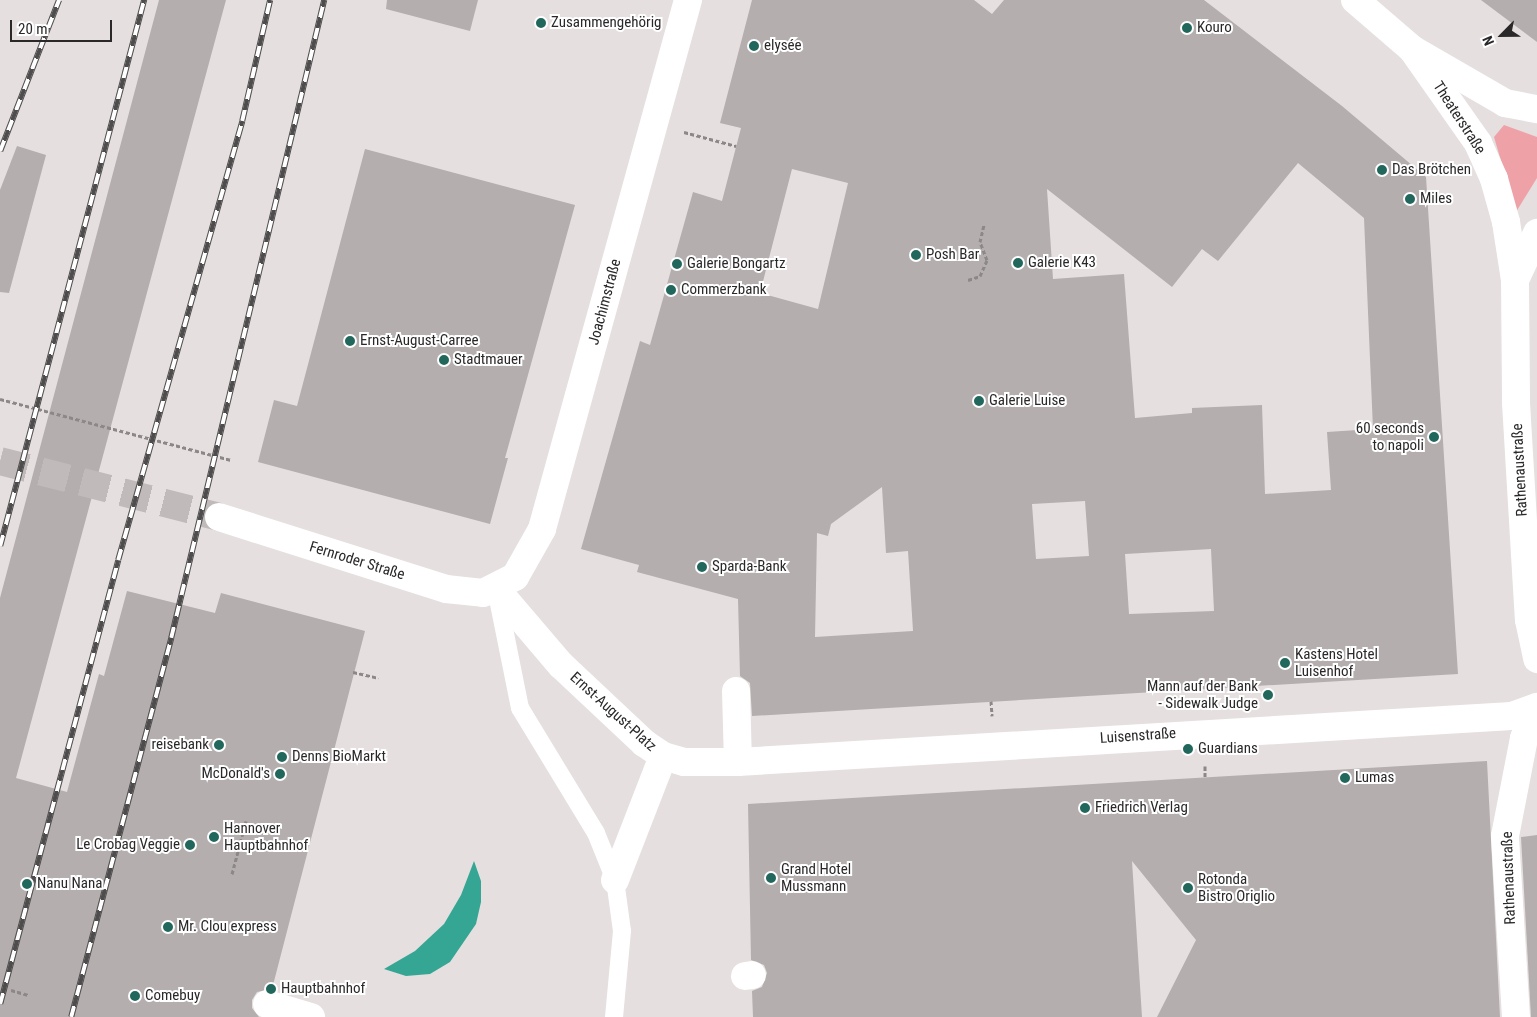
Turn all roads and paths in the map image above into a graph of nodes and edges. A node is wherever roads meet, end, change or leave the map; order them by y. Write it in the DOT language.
graph roads {
  1 [pos="688,0"];
  2 [pos="1355,0"];
  3 [pos="1412,49"];
  4 [pos="1537,109"];
  5 [pos="654,124"];
  6 [pos="736,146"];
  7 [pos="984,224"];
  8 [pos="1537,233"];
  9 [pos="968,280"];
  10 [pos="1515,280"];
  11 [pos="0,399"];
  12 [pos="231,460"];
  13 [pos="219,517"];
  14 [pos="1531,559"];
  15 [pos="496,589"];
  16 [pos="1537,659"];
  17 [pos="353,672"];
  18 [pos="378,678"];
  19 [pos="736,691"];
  20 [pos="1537,707"];
  21 [pos="1537,714"];
  22 [pos="663,756"];
  23 [pos="738,762"];
  24 [pos="246,821"];
  25 [pos="232,874"];
  26 [pos="616,880"];
  27 [pos="16,992"];
  28 [pos="28,995"];
  29 [pos="268,1004"];
  30 [pos="311,1017"];
  31 [pos="614,1017"];
  32 [pos="1516,1017"];
  1 -- 5 [label="street, Joachimstraße"];
  2 -- 3 [label="street, Theaterstraße"];
  3 -- 4 [label="street, Theaterstraße"];
  3 -- 10 [label="street, Theaterstraße"];
  5 -- 6 [label="path"];
  5 -- 15 [label="street, Joachimstraße"];
  7 -- 9 [label="path"];
  8 -- 10 [label="street"];
  10 -- 14 [label="street, Rathenaustraße"];
  11 -- 12 [label="path"];
  13 -- 15 [label="street, Fernroder Straße"];
  14 -- 16 [label="street, Rathenaustraße"];
  15 -- 22 [label="street, Ernst-August-Platz"];
  15 -- 26 [label="lane, Ernst-August-Platz"];
  17 -- 18 [label="path"];
  19 -- 23 [label="street"];
  20 -- 23 [label="street, Luisenstraße"];
  21 -- 32 [label="street, Rathenaustraße"];
  22 -- 23 [label="street, Luisenstraße"];
  22 -- 26 [label="street, Ernst-August-Platz"];
  24 -- 25 [label="path"];
  26 -- 31 [label="lane, Ernst-August-Platz"];
  27 -- 28 [label="path"];
  29 -- 30 [label="street"];
}
